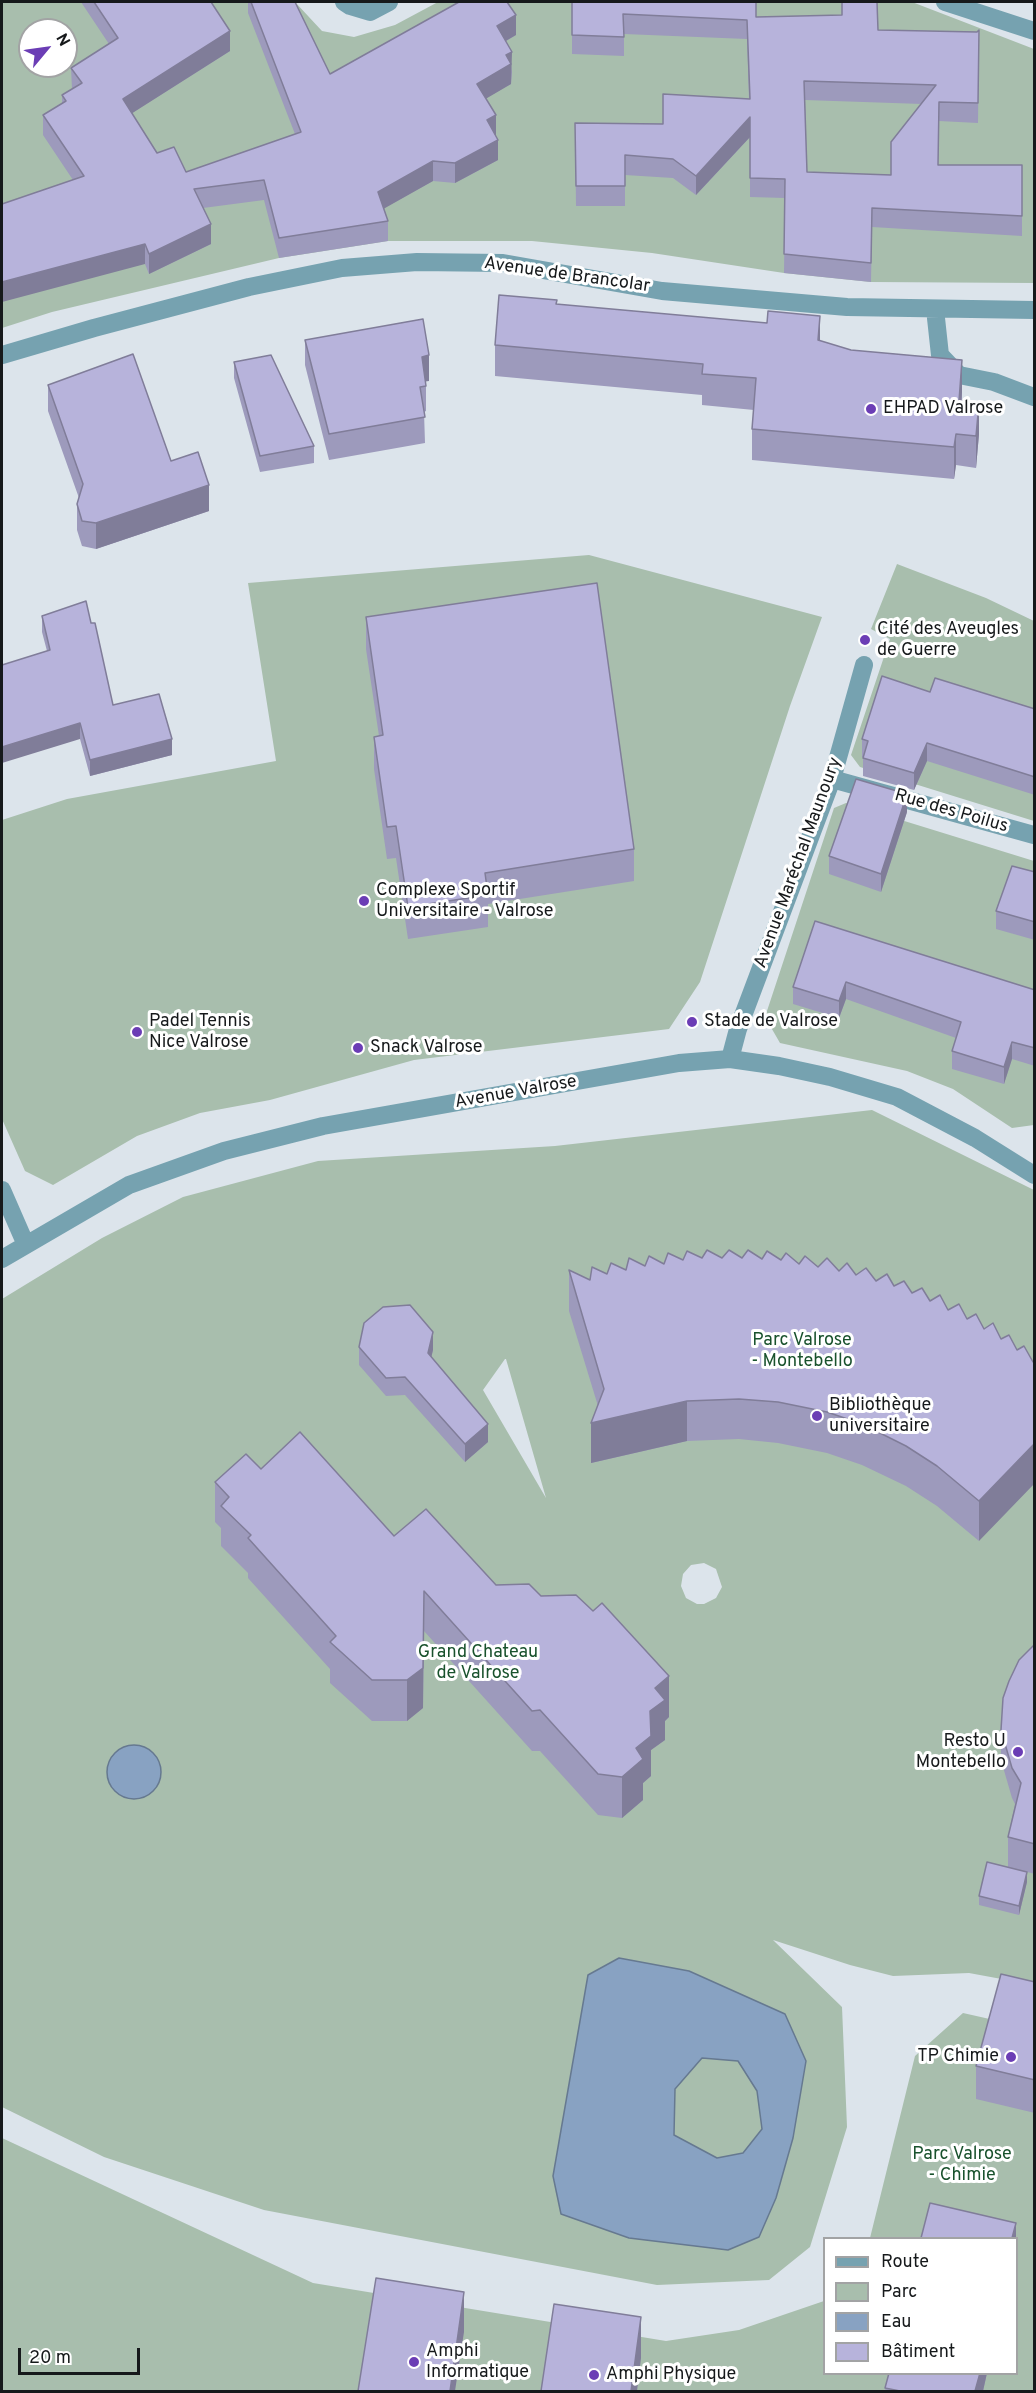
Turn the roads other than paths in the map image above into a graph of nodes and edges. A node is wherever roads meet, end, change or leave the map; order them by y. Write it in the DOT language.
graph roads {
  1 [pos="344,2"];
  2 [pos="388,2"];
  3 [pos="945,2"];
  4 [pos="1035,31"];
  5 [pos="935,309"];
  6 [pos="1035,310"];
  7 [pos="2,355"];
  8 [pos="1035,396"];
  9 [pos="864,664"];
  10 [pos="832,779"];
  11 [pos="1035,835"];
  12 [pos="730,1059"];
  13 [pos="1033,1171"];
  14 [pos="2,1190"];
  15 [pos="26,1245"];
  16 [pos="2,1259"];
  1 -- 2 [label="street"];
  3 -- 4 [label="street"];
  5 -- 6 [label="street, Avenue de Brancolar"];
  5 -- 7 [label="street, Avenue de Brancolar"];
  5 -- 8 [label="street"];
  9 -- 10 [label="street, Avenue Maréchal Maunoury"];
  10 -- 11 [label="street, Rue des Poilus"];
  10 -- 12 [label="street, Avenue Maréchal Maunoury"];
  12 -- 13 [label="street, Avenue Valrose"];
  12 -- 15 [label="street, Avenue Valrose"];
  14 -- 15 [label="street"];
  15 -- 16 [label="street, Avenue Valrose"];
}
